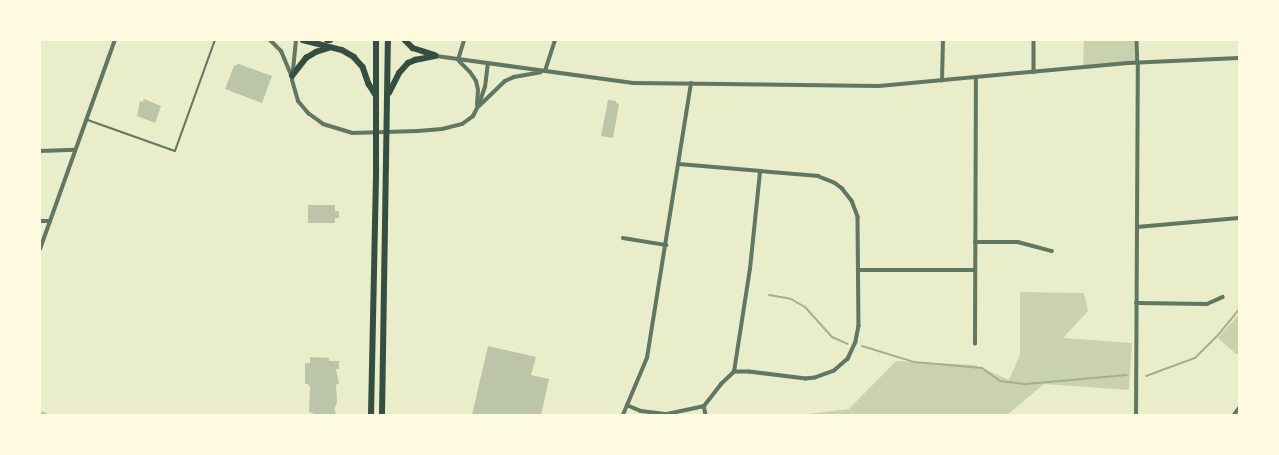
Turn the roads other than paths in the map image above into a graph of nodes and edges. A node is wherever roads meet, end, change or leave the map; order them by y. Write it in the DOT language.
graph roads {
  1 [pos="115,40"];
  2 [pos="215,40"];
  3 [pos="270,40"];
  4 [pos="296,40"];
  5 [pos="303,40"];
  6 [pos="327,40"];
  7 [pos="330,40"];
  8 [pos="376,40"];
  9 [pos="388,40"];
  10 [pos="405,40"];
  11 [pos="464,40"];
  12 [pos="555,40"];
  13 [pos="943,40"];
  14 [pos="1034,40"];
  15 [pos="1137,40"];
  16 [pos="329,48"];
  17 [pos="436,56"];
  18 [pos="1239,58"];
  19 [pos="458,60"];
  20 [pos="1138,63"];
  21 [pos="488,64"];
  22 [pos="545,71"];
  23 [pos="1034,72"];
  24 [pos="292,76"];
  25 [pos="976,78"];
  26 [pos="942,81"];
  27 [pos="691,84"];
  28 [pos="376,95"];
  29 [pos="387,97"];
  30 [pos="476,110"];
  31 [pos="86,119"];
  32 [pos="75,150"];
  33 [pos="40,151"];
  34 [pos="679,164"];
  35 [pos="760,172"];
  36 [pos="1239,218"];
  37 [pos="50,220"];
  38 [pos="40,221"];
  39 [pos="1137,227"];
  40 [pos="623,238"];
  41 [pos="976,242"];
  42 [pos="666,245"];
  43 [pos="40,249"];
  44 [pos="1052,251"];
  45 [pos="858,270"];
  46 [pos="975,270"];
  47 [pos="1222,296"];
  48 [pos="1136,303"];
  49 [pos="975,344"];
  50 [pos="734,372"];
  51 [pos="628,405"];
  52 [pos="704,406"];
  53 [pos="1239,408"];
  54 [pos="371,415"];
  55 [pos="382,415"];
  56 [pos="623,415"];
  57 [pos="706,415"];
  58 [pos="1136,415"];
  59 [pos="1234,415"];
  1 -- 31 [label="street"];
  2 -- 31 [label="lane"];
  3 -- 24 [label="street"];
  4 -- 24 [label="street"];
  5 -- 16 [label="highway"];
  6 -- 7 [label="highway"];
  8 -- 28 [label="highway"];
  9 -- 29 [label="highway"];
  10 -- 17 [label="highway"];
  11 -- 19 [label="street"];
  12 -- 22 [label="street"];
  13 -- 26 [label="street"];
  14 -- 23 [label="street"];
  15 -- 20 [label="street"];
  16 -- 24 [label="highway"];
  16 -- 28 [label="highway"];
  17 -- 19 [label="street"];
  17 -- 29 [label="highway"];
  18 -- 20 [label="street"];
  19 -- 21 [label="street"];
  19 -- 30 [label="street"];
  20 -- 23 [label="street"];
  20 -- 39 [label="street"];
  21 -- 22 [label="street"];
  21 -- 30 [label="street"];
  22 -- 27 [label="street"];
  22 -- 30 [label="street"];
  23 -- 25 [label="street"];
  24 -- 30 [label="street"];
  25 -- 26 [label="street"];
  25 -- 41 [label="street"];
  26 -- 27 [label="street"];
  27 -- 34 [label="street"];
  28 -- 54 [label="highway"];
  29 -- 55 [label="highway"];
  31 -- 32 [label="street"];
  32 -- 33 [label="street"];
  32 -- 37 [label="street"];
  34 -- 35 [label="street"];
  34 -- 42 [label="street"];
  35 -- 45 [label="street"];
  35 -- 50 [label="street"];
  36 -- 39 [label="street"];
  37 -- 38 [label="street"];
  37 -- 43 [label="street"];
  39 -- 48 [label="street"];
  40 -- 42 [label="street"];
  41 -- 44 [label="street"];
  41 -- 46 [label="street"];
  42 -- 51 [label="street"];
  45 -- 46 [label="street"];
  45 -- 50 [label="street"];
  46 -- 49 [label="street"];
  47 -- 48 [label="street"];
  48 -- 58 [label="street"];
  50 -- 52 [label="street"];
  51 -- 52 [label="street"];
  51 -- 56 [label="street"];
  52 -- 57 [label="street"];
  53 -- 59 [label="street"];
}
